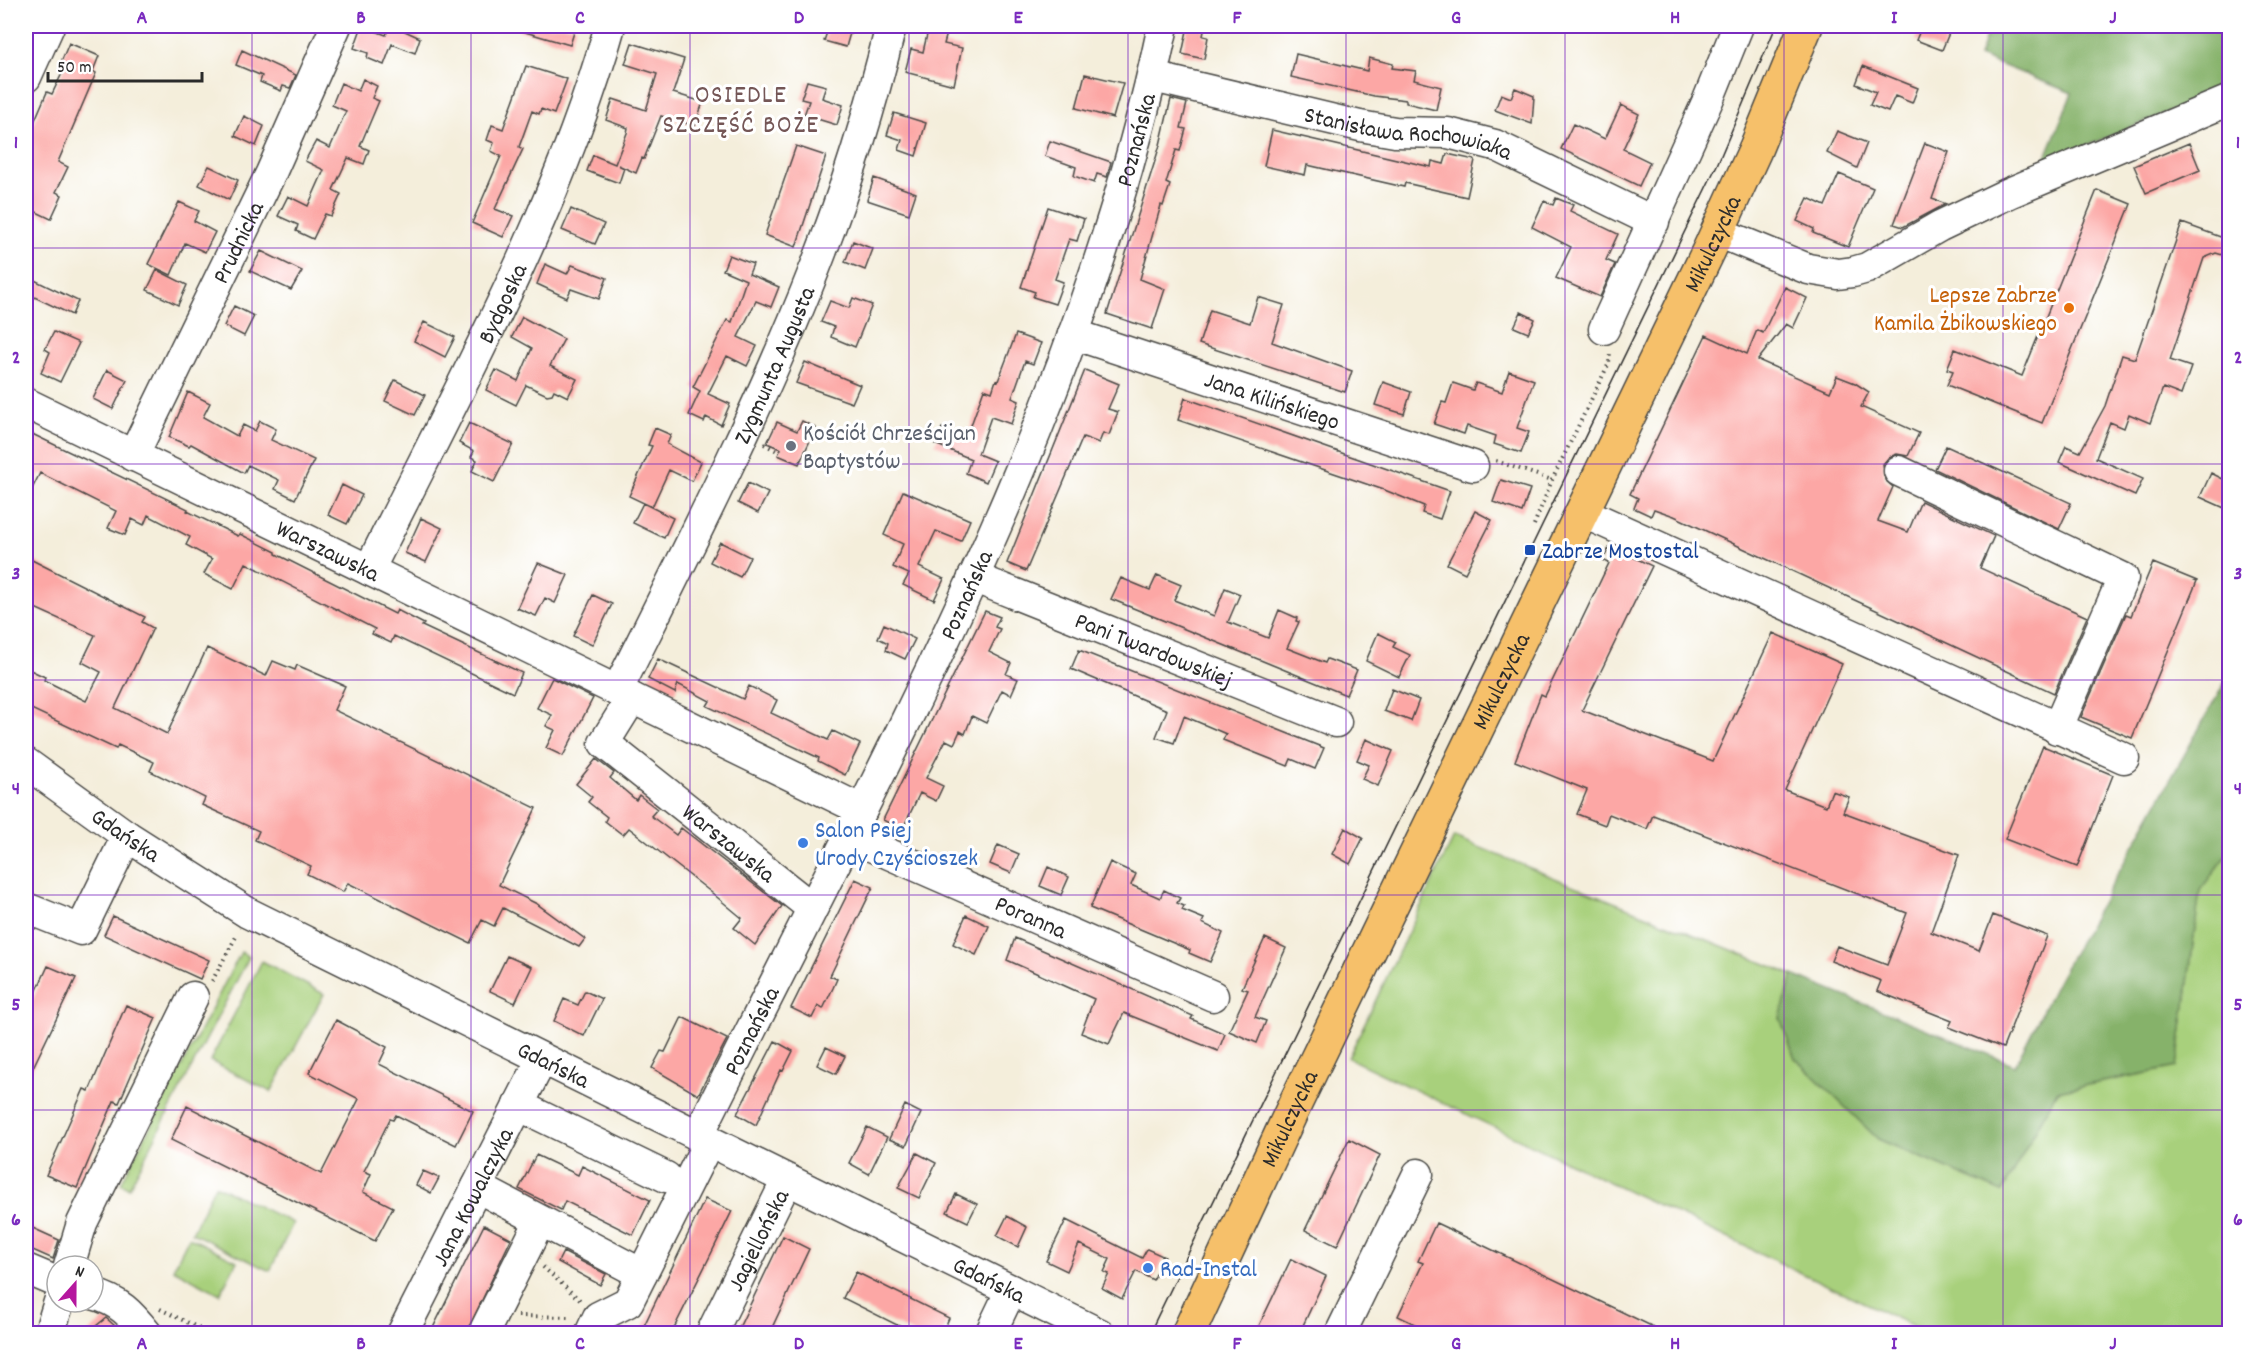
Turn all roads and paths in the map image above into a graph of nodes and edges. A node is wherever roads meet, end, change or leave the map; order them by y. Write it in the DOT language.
graph roads {
  1 [pos="49,26"];
  2 [pos="336,26"];
  3 [pos="610,26"];
  4 [pos="891,26"];
  5 [pos="1163,26"];
  6 [pos="1738,26"];
  7 [pos="1806,26"];
  8 [pos="1153,76"];
  9 [pos="26,77"];
  10 [pos="2229,100"];
  11 [pos="1654,222"];
  12 [pos="1718,232"];
  13 [pos="1604,329"];
  14 [pos="1073,334"];
  15 [pos="26,403"];
  16 [pos="133,456"];
  17 [pos="1473,466"];
  18 [pos="1899,471"];
  19 [pos="1552,480"];
  20 [pos="1582,512"];
  21 [pos="1534,525"];
  22 [pos="369,570"];
  23 [pos="974,577"];
  24 [pos="624,694"];
  25 [pos="1336,722"];
  26 [pos="2057,729"];
  27 [pos="2124,758"];
  28 [pos="26,763"];
  29 [pos="862,810"];
  30 [pos="127,836"];
  31 [pos="848,836"];
  32 [pos="26,908"];
  33 [pos="812,908"];
  34 [pos="248,913"];
  35 [pos="1213,996"];
  36 [pos="193,997"];
  37 [pos="542,1059"];
  38 [pos="518,1105"];
  39 [pos="704,1138"];
  40 [pos="1418,1174"];
  41 [pos="666,1177"];
  42 [pos="787,1180"];
  43 [pos="477,1187"];
  44 [pos="540,1221"];
  45 [pos="525,1251"];
  46 [pos="73,1254"];
  47 [pos="26,1269"];
  48 [pos="642,1274"];
  49 [pos="45,1277"];
  50 [pos="1011,1290"];
  51 [pos="105,1298"];
  52 [pos="127,1309"];
  53 [pos="55,1314"];
  54 [pos="1050,1323"];
  55 [pos="487,1325"];
  56 [pos="594,1325"];
  57 [pos="49,1334"];
  58 [pos="147,1334"];
  59 [pos="211,1334"];
  60 [pos="402,1334"];
  61 [pos="711,1334"];
  62 [pos="990,1334"];
  63 [pos="1100,1334"];
  64 [pos="1188,1334"];
  65 [pos="1340,1334"];
  1 -- 9 [label="street"];
  2 -- 16 [label="street, Prudnicka"];
  3 -- 22 [label="street, Bydgoska"];
  4 -- 24 [label="street, Zygmunta Augusta"];
  5 -- 8 [label="street, Poznańska"];
  6 -- 11 [label="street"];
  7 -- 12 [label="main road, Mikulczycka"];
  8 -- 11 [label="street, Stanisława Rochowiaka"];
  8 -- 14 [label="street, Poznańska"];
  10 -- 12 [label="street"];
  11 -- 13 [label="street"];
  12 -- 20 [label="main road, Mikulczycka"];
  13 -- 19 [label="path"];
  14 -- 17 [label="street, Jana Kilińskiego"];
  14 -- 23 [label="street, Poznańska"];
  15 -- 16 [label="street, Warszawska"];
  16 -- 22 [label="street, Warszawska"];
  17 -- 19 [label="path"];
  18 -- 26 [label="street"];
  19 -- 21 [label="path"];
  20 -- 26 [label="street"];
  20 -- 64 [label="main road, Mikulczycka"];
  22 -- 24 [label="street, Warszawska"];
  23 -- 25 [label="street, Pani Twardowskiej"];
  23 -- 29 [label="street, Poznańska"];
  24 -- 29 [label="street, Warszawska"];
  24 -- 33 [label="street, Warszawska"];
  26 -- 27 [label="street"];
  28 -- 30 [label="street, Gdańska"];
  29 -- 31 [label="street, Poznańska"];
  30 -- 32 [label="street"];
  30 -- 34 [label="street, Gdańska"];
  31 -- 33 [label="street, Poznańska"];
  31 -- 35 [label="street, Poranna"];
  33 -- 39 [label="street, Poznańska"];
  34 -- 36 [label="path"];
  34 -- 37 [label="street, Gdańska"];
  36 -- 46 [label="street"];
  37 -- 38 [label="street, Jana Kowalczyka"];
  37 -- 39 [label="street, Gdańska"];
  38 -- 41 [label="street"];
  38 -- 43 [label="street, Jana Kowalczyka"];
  39 -- 42 [label="street, Gdańska"];
  39 -- 48 [label="street, Poznańska"];
  40 -- 65 [label="street"];
  42 -- 50 [label="street, Gdańska"];
  42 -- 61 [label="street, Jagiellońska"];
  43 -- 44 [label="street"];
  43 -- 60 [label="street, Jana Kowalczyka"];
  44 -- 45 [label="street"];
  44 -- 48 [label="street"];
  45 -- 55 [label="street"];
  45 -- 56 [label="path"];
  47 -- 49 [label="street"];
  48 -- 56 [label="street, Poznańska"];
  50 -- 54 [label="street, Gdańska"];
  50 -- 62 [label="street"];
  51 -- 52 [label="street"];
  52 -- 58 [label="street"];
  52 -- 59 [label="path"];
  53 -- 57 [label="street"];
  54 -- 63 [label="street, Gdańska"];
  55 -- 56 [label="path"];
}
